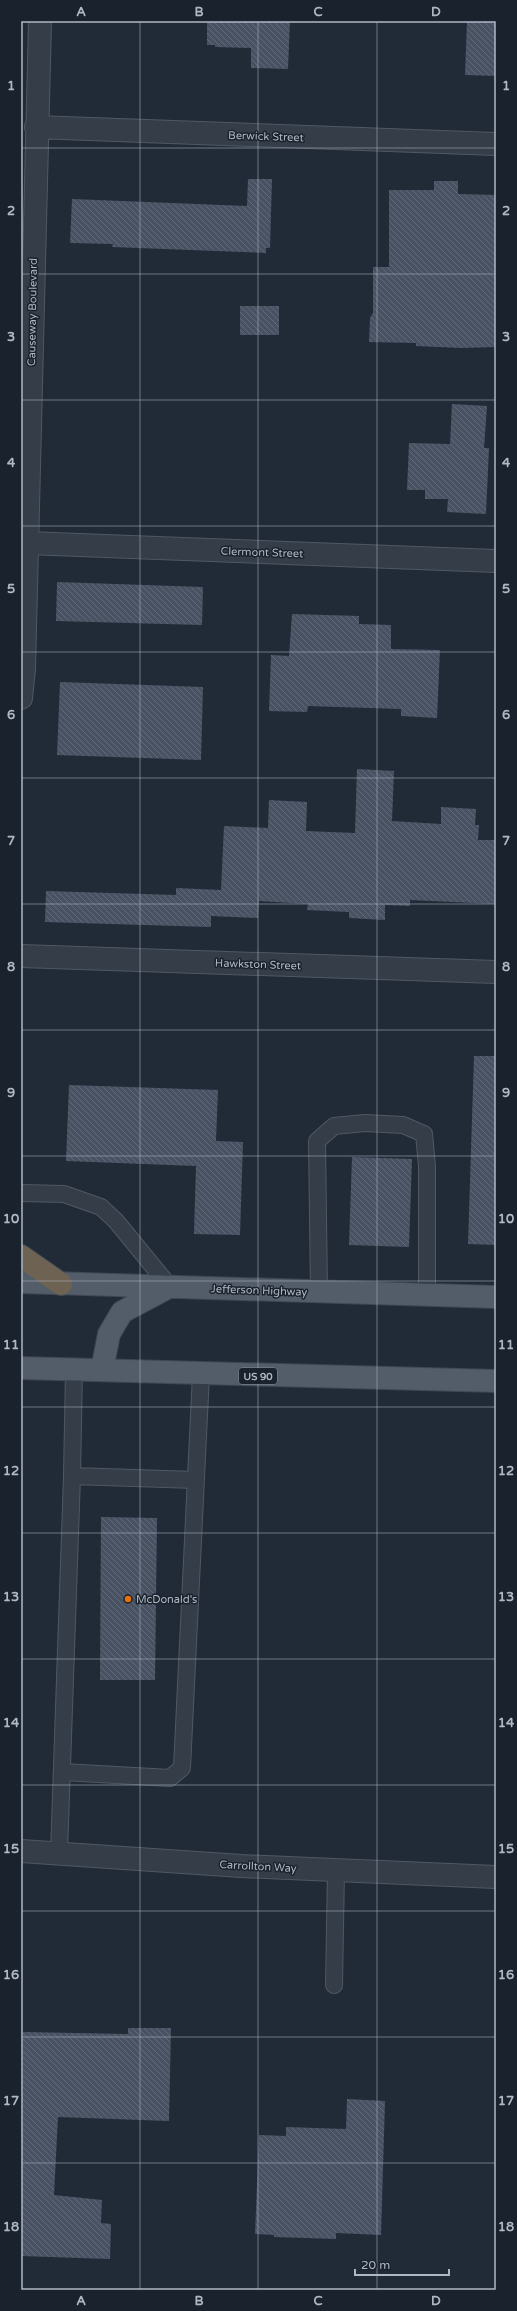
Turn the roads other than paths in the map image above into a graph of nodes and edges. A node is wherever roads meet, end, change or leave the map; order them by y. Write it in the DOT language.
graph roads {
  1 [pos="40,21"];
  2 [pos="36,127"];
  3 [pos="496,144"];
  4 [pos="27,543"];
  5 [pos="496,561"];
  6 [pos="21,698"];
  7 [pos="21,956"];
  8 [pos="496,972"];
  9 [pos="21,1193"];
  10 [pos="21,1256"];
  11 [pos="21,1282"];
  12 [pos="61,1284"];
  13 [pos="170,1287"];
  14 [pos="319,1292"];
  15 [pos="427,1295"];
  16 [pos="496,1297"];
  17 [pos="21,1368"];
  18 [pos="102,1370"];
  19 [pos="74,1371"];
  20 [pos="201,1374"];
  21 [pos="496,1381"];
  22 [pos="72,1476"];
  23 [pos="196,1480"];
  24 [pos="63,1772"];
  25 [pos="21,1851"];
  26 [pos="59,1853"];
  27 [pos="336,1870"];
  28 [pos="496,1877"];
  29 [pos="334,1985"];
  1 -- 2 [label="street, Causeway Boulevard"];
  2 -- 3 [label="street, Berwick Street"];
  2 -- 4 [label="street, Causeway Boulevard"];
  4 -- 5 [label="street, Clermont Street"];
  4 -- 6 [label="street, Causeway Boulevard"];
  7 -- 8 [label="street, Hawkston Street"];
  9 -- 13 [label="lane"];
  10 -- 12 [label="highway"];
  11 -- 12 [label="main road, Jefferson Highway"];
  12 -- 13 [label="main road, Jefferson Highway"];
  13 -- 14 [label="main road, Jefferson Highway"];
  13 -- 18 [label="main road"];
  14 -- 15 [label="main road, Jefferson Highway"];
  14 -- 15 [label="lane"];
  15 -- 16 [label="main road, Jefferson Highway"];
  17 -- 19 [label="main road, US 90"];
  18 -- 19 [label="main road, US 90"];
  18 -- 20 [label="main road, US 90"];
  19 -- 22 [label="lane"];
  20 -- 21 [label="main road, US 90"];
  20 -- 23 [label="lane"];
  22 -- 23 [label="lane"];
  22 -- 24 [label="lane"];
  23 -- 24 [label="lane"];
  24 -- 26 [label="lane"];
  25 -- 26 [label="street, Carrollton Way"];
  26 -- 27 [label="street, Carrollton Way"];
  27 -- 28 [label="street, Carrollton Way"];
  27 -- 29 [label="lane"];
}
